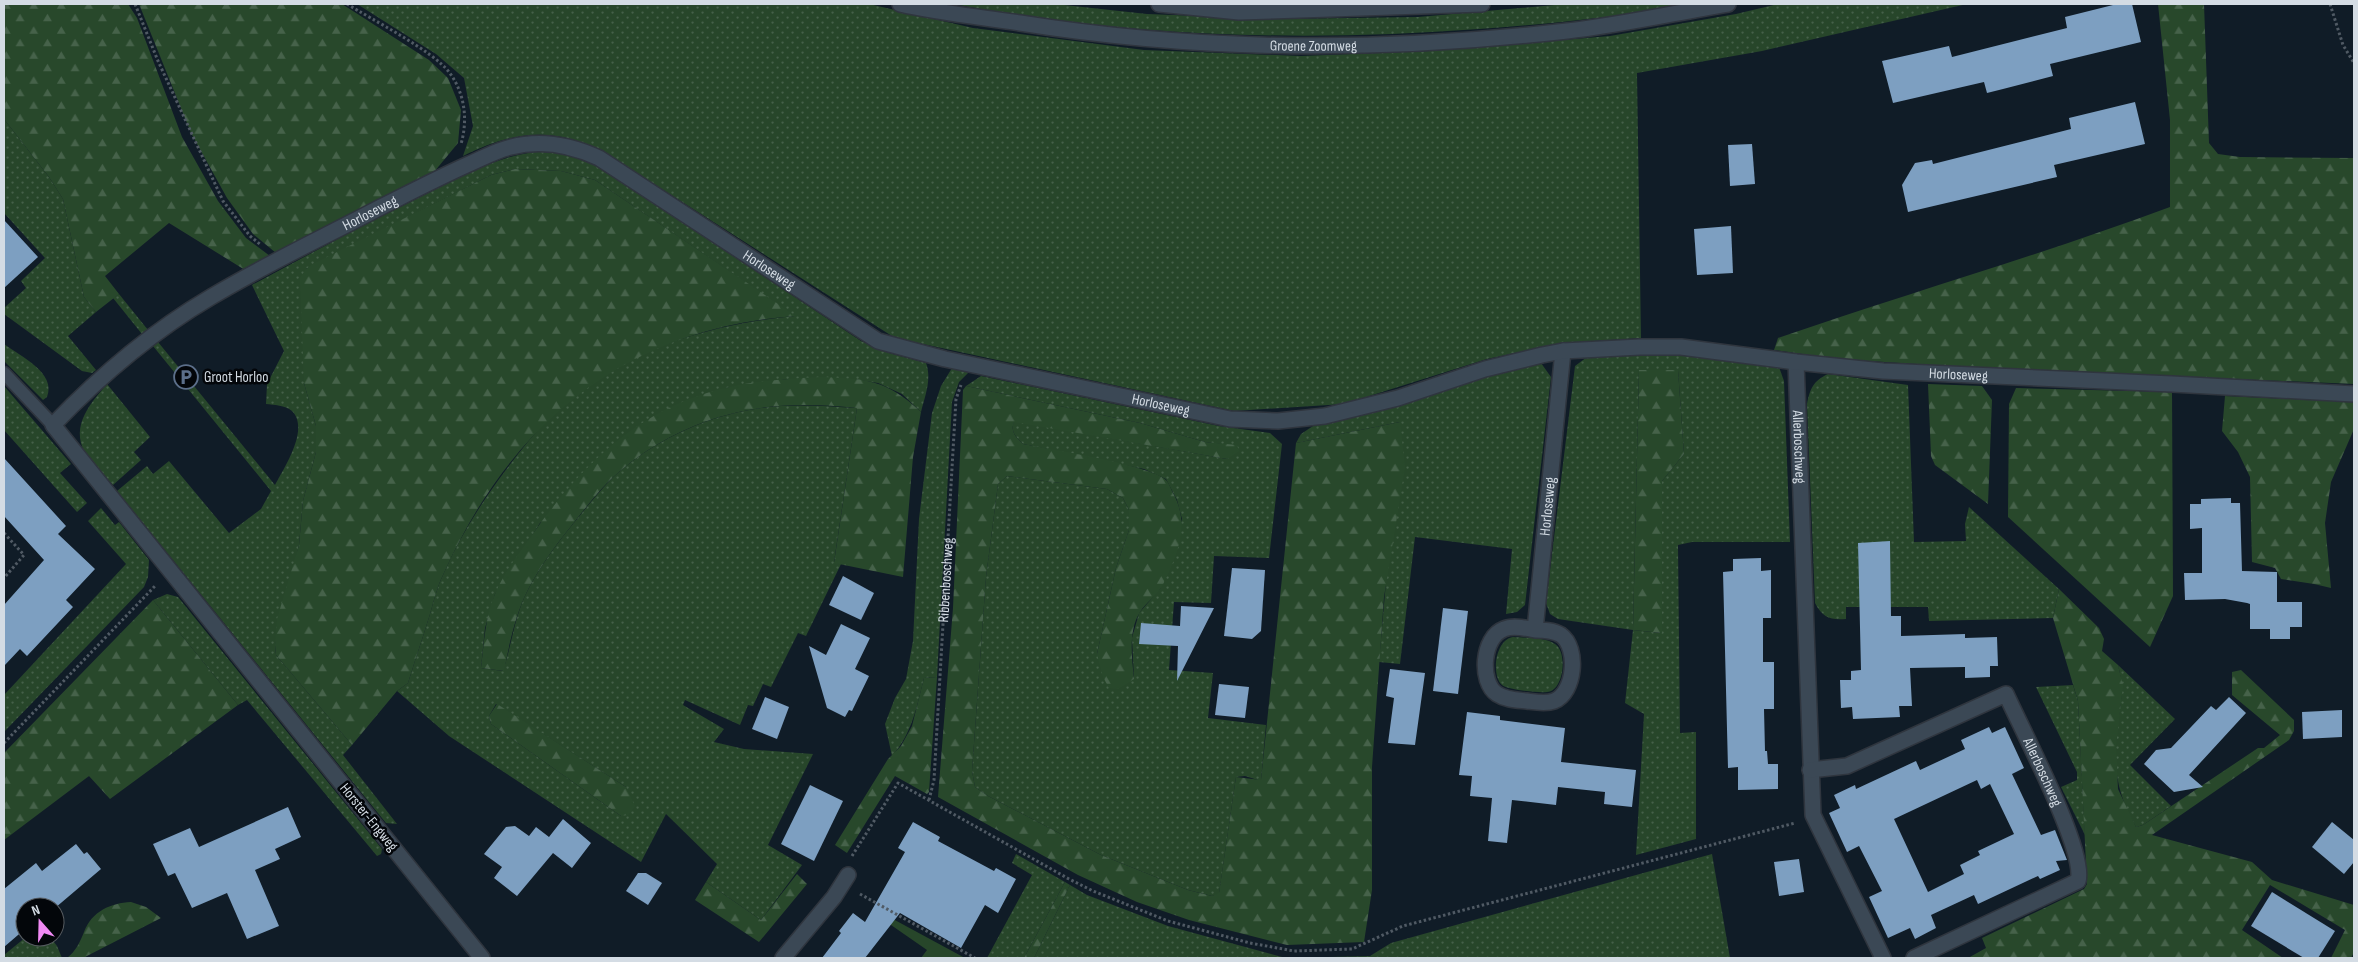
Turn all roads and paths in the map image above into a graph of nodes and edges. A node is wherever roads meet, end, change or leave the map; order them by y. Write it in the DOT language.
graph roads {
  1 [pos="134,4"];
  2 [pos="347,4"];
  3 [pos="900,4"];
  4 [pos="1159,4"];
  5 [pos="1482,4"];
  6 [pos="1728,4"];
  7 [pos="2330,4"];
  8 [pos="2354,63"];
  9 [pos="453,171"];
  10 [pos="279,260"];
  11 [pos="1563,351"];
  12 [pos="1796,362"];
  13 [pos="977,365"];
  14 [pos="4,373"];
  15 [pos="2354,394"];
  16 [pos="53,425"];
  17 [pos="4,533"];
  18 [pos="169,571"];
  19 [pos="4,578"];
  20 [pos="1535,630"];
  21 [pos="4,743"];
  22 [pos="1810,770"];
  23 [pos="929,800"];
  24 [pos="1813,815"];
  25 [pos="845,880"];
  26 [pos="482,958"];
  27 [pos="783,958"];
  28 [pos="975,958"];
  29 [pos="1883,958"];
  30 [pos="1914,958"];
  1 -- 10 [label="path"];
  2 -- 9 [label="path"];
  3 -- 6 [label="street, Groene Zoomweg"];
  4 -- 5 [label="street"];
  7 -- 8 [label="path"];
  9 -- 10 [label="street, Horloseweg"];
  9 -- 13 [label="street, Horloseweg"];
  10 -- 16 [label="street, Horloseweg"];
  11 -- 12 [label="street, Horloseweg"];
  11 -- 13 [label="street, Horloseweg"];
  11 -- 20 [label="street, Horloseweg"];
  12 -- 15 [label="street, Horloseweg"];
  12 -- 22 [label="street, Allerboschweg"];
  13 -- 23 [label="path, Ribbenboschweg"];
  14 -- 16 [label="lane"];
  16 -- 18 [label="street"];
  17 -- 19 [label="path"];
  18 -- 21 [label="path"];
  18 -- 26 [label="street, Horster-Engweg"];
  20 -- 20 [label="street"];
  22 -- 24 [label="street, Allerboschweg"];
  22 -- 30 [label="street, Allerboschweg"];
  23 -- 24 [label="path"];
  23 -- 25 [label="path"];
  24 -- 29 [label="street, Allerboschweg"];
  25 -- 27 [label="street"];
  25 -- 28 [label="path"];
}
